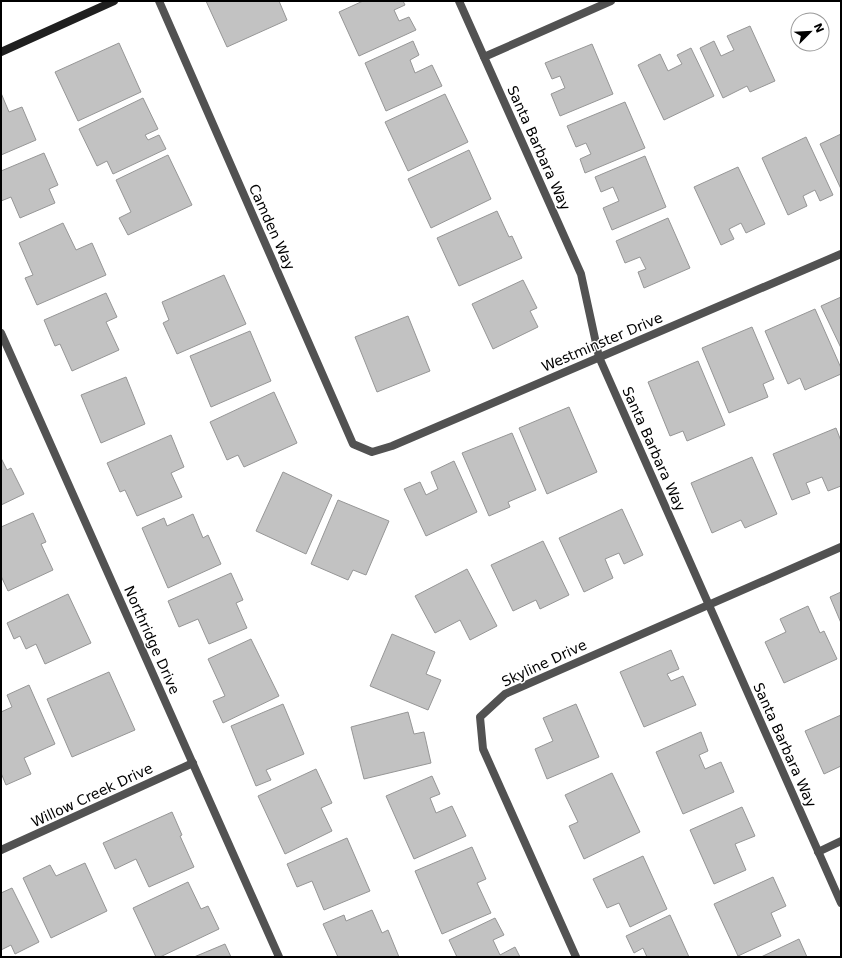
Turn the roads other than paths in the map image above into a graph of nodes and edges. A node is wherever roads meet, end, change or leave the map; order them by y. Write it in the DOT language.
graph roads {
  1 [pos="114,1"];
  2 [pos="159,1"];
  3 [pos="459,1"];
  4 [pos="611,1"];
  5 [pos="1,52"];
  6 [pos="484,57"];
  7 [pos="841,254"];
  8 [pos="1,333"];
  9 [pos="600,357"];
  10 [pos="372,452"];
  11 [pos="841,547"];
  12 [pos="709,605"];
  13 [pos="193,763"];
  14 [pos="841,841"];
  15 [pos="1,850"];
  16 [pos="818,852"];
  17 [pos="841,903"];
  18 [pos="279,957"];
  19 [pos="576,957"];
  1 -- 5 [label="street"];
  2 -- 10 [label="street, Camden Way"];
  3 -- 6 [label="street, Santa Barbara Way"];
  4 -- 6 [label="street"];
  6 -- 9 [label="street, Santa Barbara Way"];
  7 -- 9 [label="street, Westminster Drive"];
  8 -- 13 [label="street, Northridge Drive"];
  9 -- 10 [label="street, Westminster Drive"];
  9 -- 12 [label="street, Santa Barbara Way"];
  11 -- 12 [label="street, Skyline Drive"];
  12 -- 16 [label="street, Santa Barbara Way"];
  12 -- 19 [label="street, Skyline Drive"];
  13 -- 15 [label="street, Willow Creek Drive"];
  13 -- 18 [label="street, Northridge Drive"];
  14 -- 16 [label="street"];
  16 -- 17 [label="street, Santa Barbara Way"];
}
